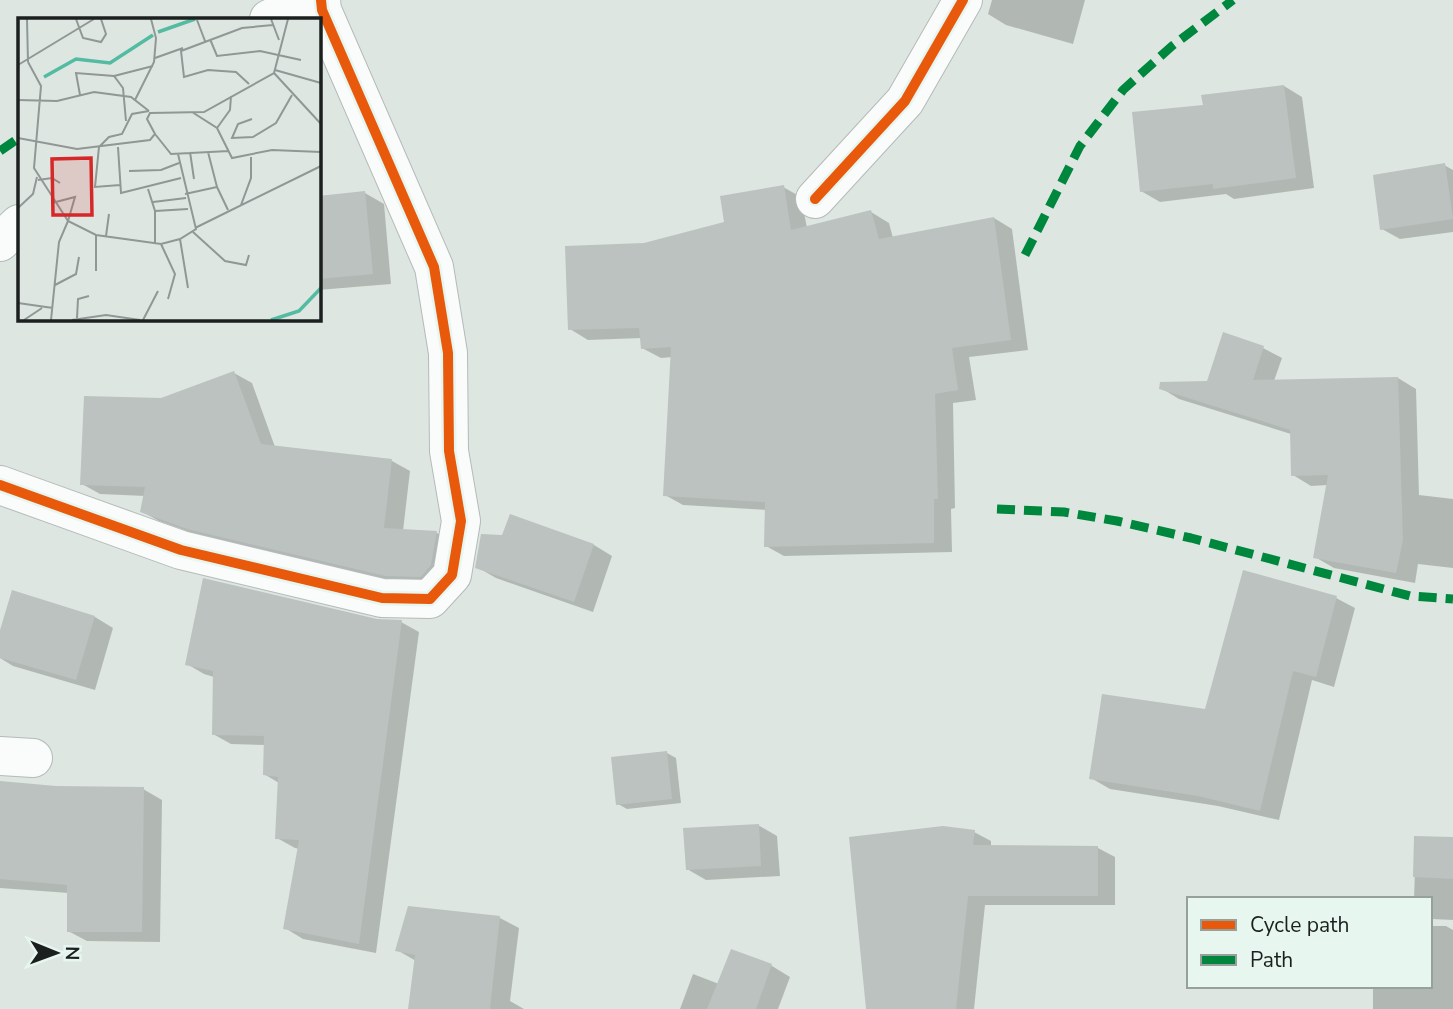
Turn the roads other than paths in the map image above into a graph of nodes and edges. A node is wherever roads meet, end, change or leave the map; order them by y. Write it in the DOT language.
graph roads {
  1 [pos="309,0"];
  2 [pos="321,0"];
  3 [pos="963,0"];
  4 [pos="271,18"];
  5 [pos="815,199"];
  6 [pos="18,225"];
  7 [pos="0,242"];
  8 [pos="0,485"];
  1 -- 4 [label="street"];
  2 -- 8 [label="street"];
  3 -- 5 [label="street"];
  6 -- 7 [label="street"];
}
